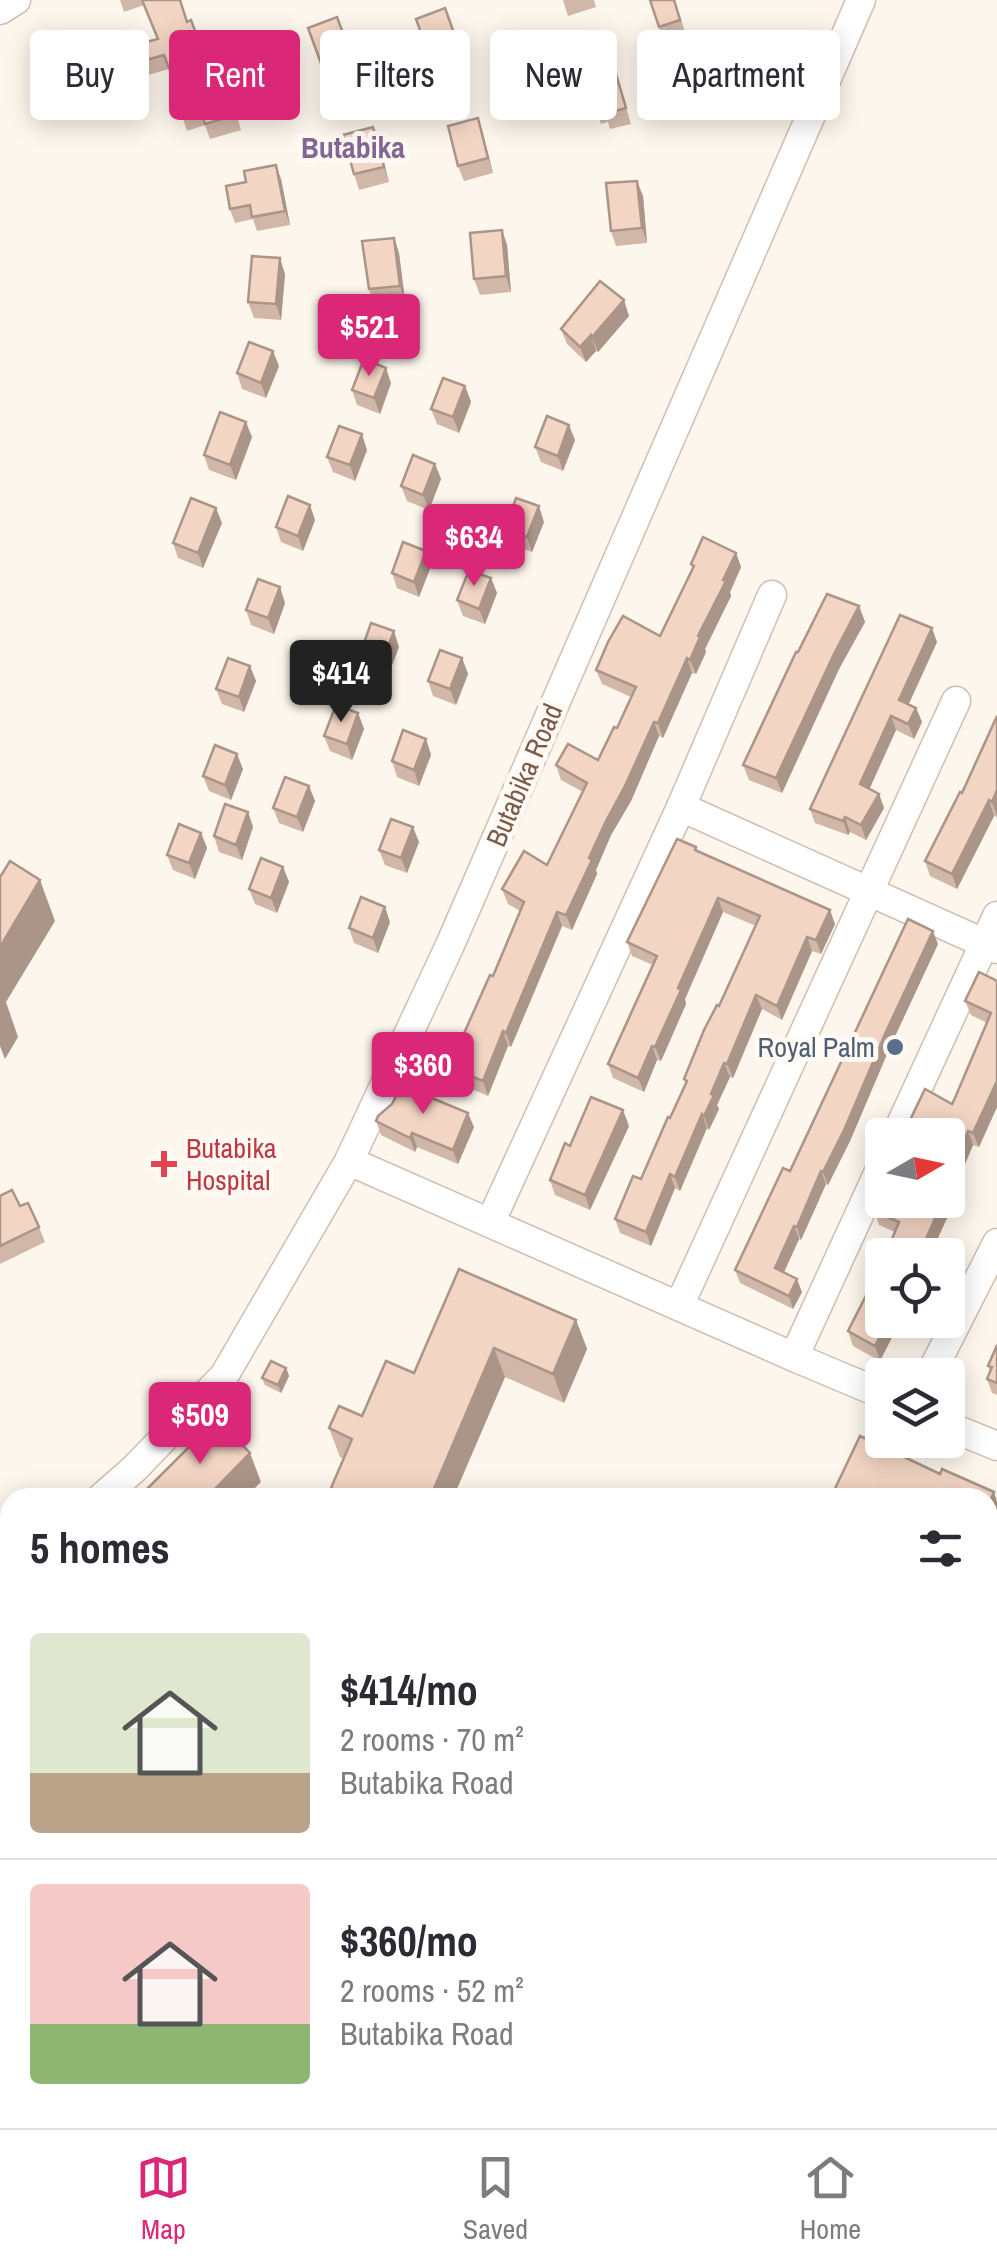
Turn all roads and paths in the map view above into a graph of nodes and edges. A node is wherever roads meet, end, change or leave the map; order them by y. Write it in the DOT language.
graph roads {
  1 [pos="16,0"];
  2 [pos="861,0"];
  3 [pos="0,10"];
  4 [pos="772,595"];
  5 [pos="956,700"];
  6 [pos="680,807"];
  7 [pos="869,892"];
  8 [pos="997,916"];
  9 [pos="991,946"];
  10 [pos="905,1118"];
  11 [pos="348,1160"];
  12 [pos="865,1202"];
  13 [pos="490,1223"];
  14 [pos="997,1243"];
  15 [pos="679,1306"];
  16 [pos="794,1357"];
  17 [pos="940,1358"];
  18 [pos="865,1387"];
  19 [pos="965,1433"];
  20 [pos="997,1446"];
  21 [pos="113,1488"];
  1 -- 3 [label="street"];
  2 -- 11 [label="street, Butabika Road"];
  4 -- 6 [label="street"];
  5 -- 7 [label="street"];
  6 -- 7 [label="street"];
  6 -- 13 [label="street"];
  7 -- 9 [label="street"];
  7 -- 15 [label="street"];
  8 -- 9 [label="street"];
  9 -- 10 [label="street"];
  11 -- 13 [label="street"];
  11 -- 21 [label="street, Butabika Road"];
  12 -- 16 [label="street"];
  13 -- 15 [label="street"];
  14 -- 17 [label="street"];
  15 -- 16 [label="street"];
  16 -- 18 [label="street"];
  19 -- 20 [label="street"];
}
